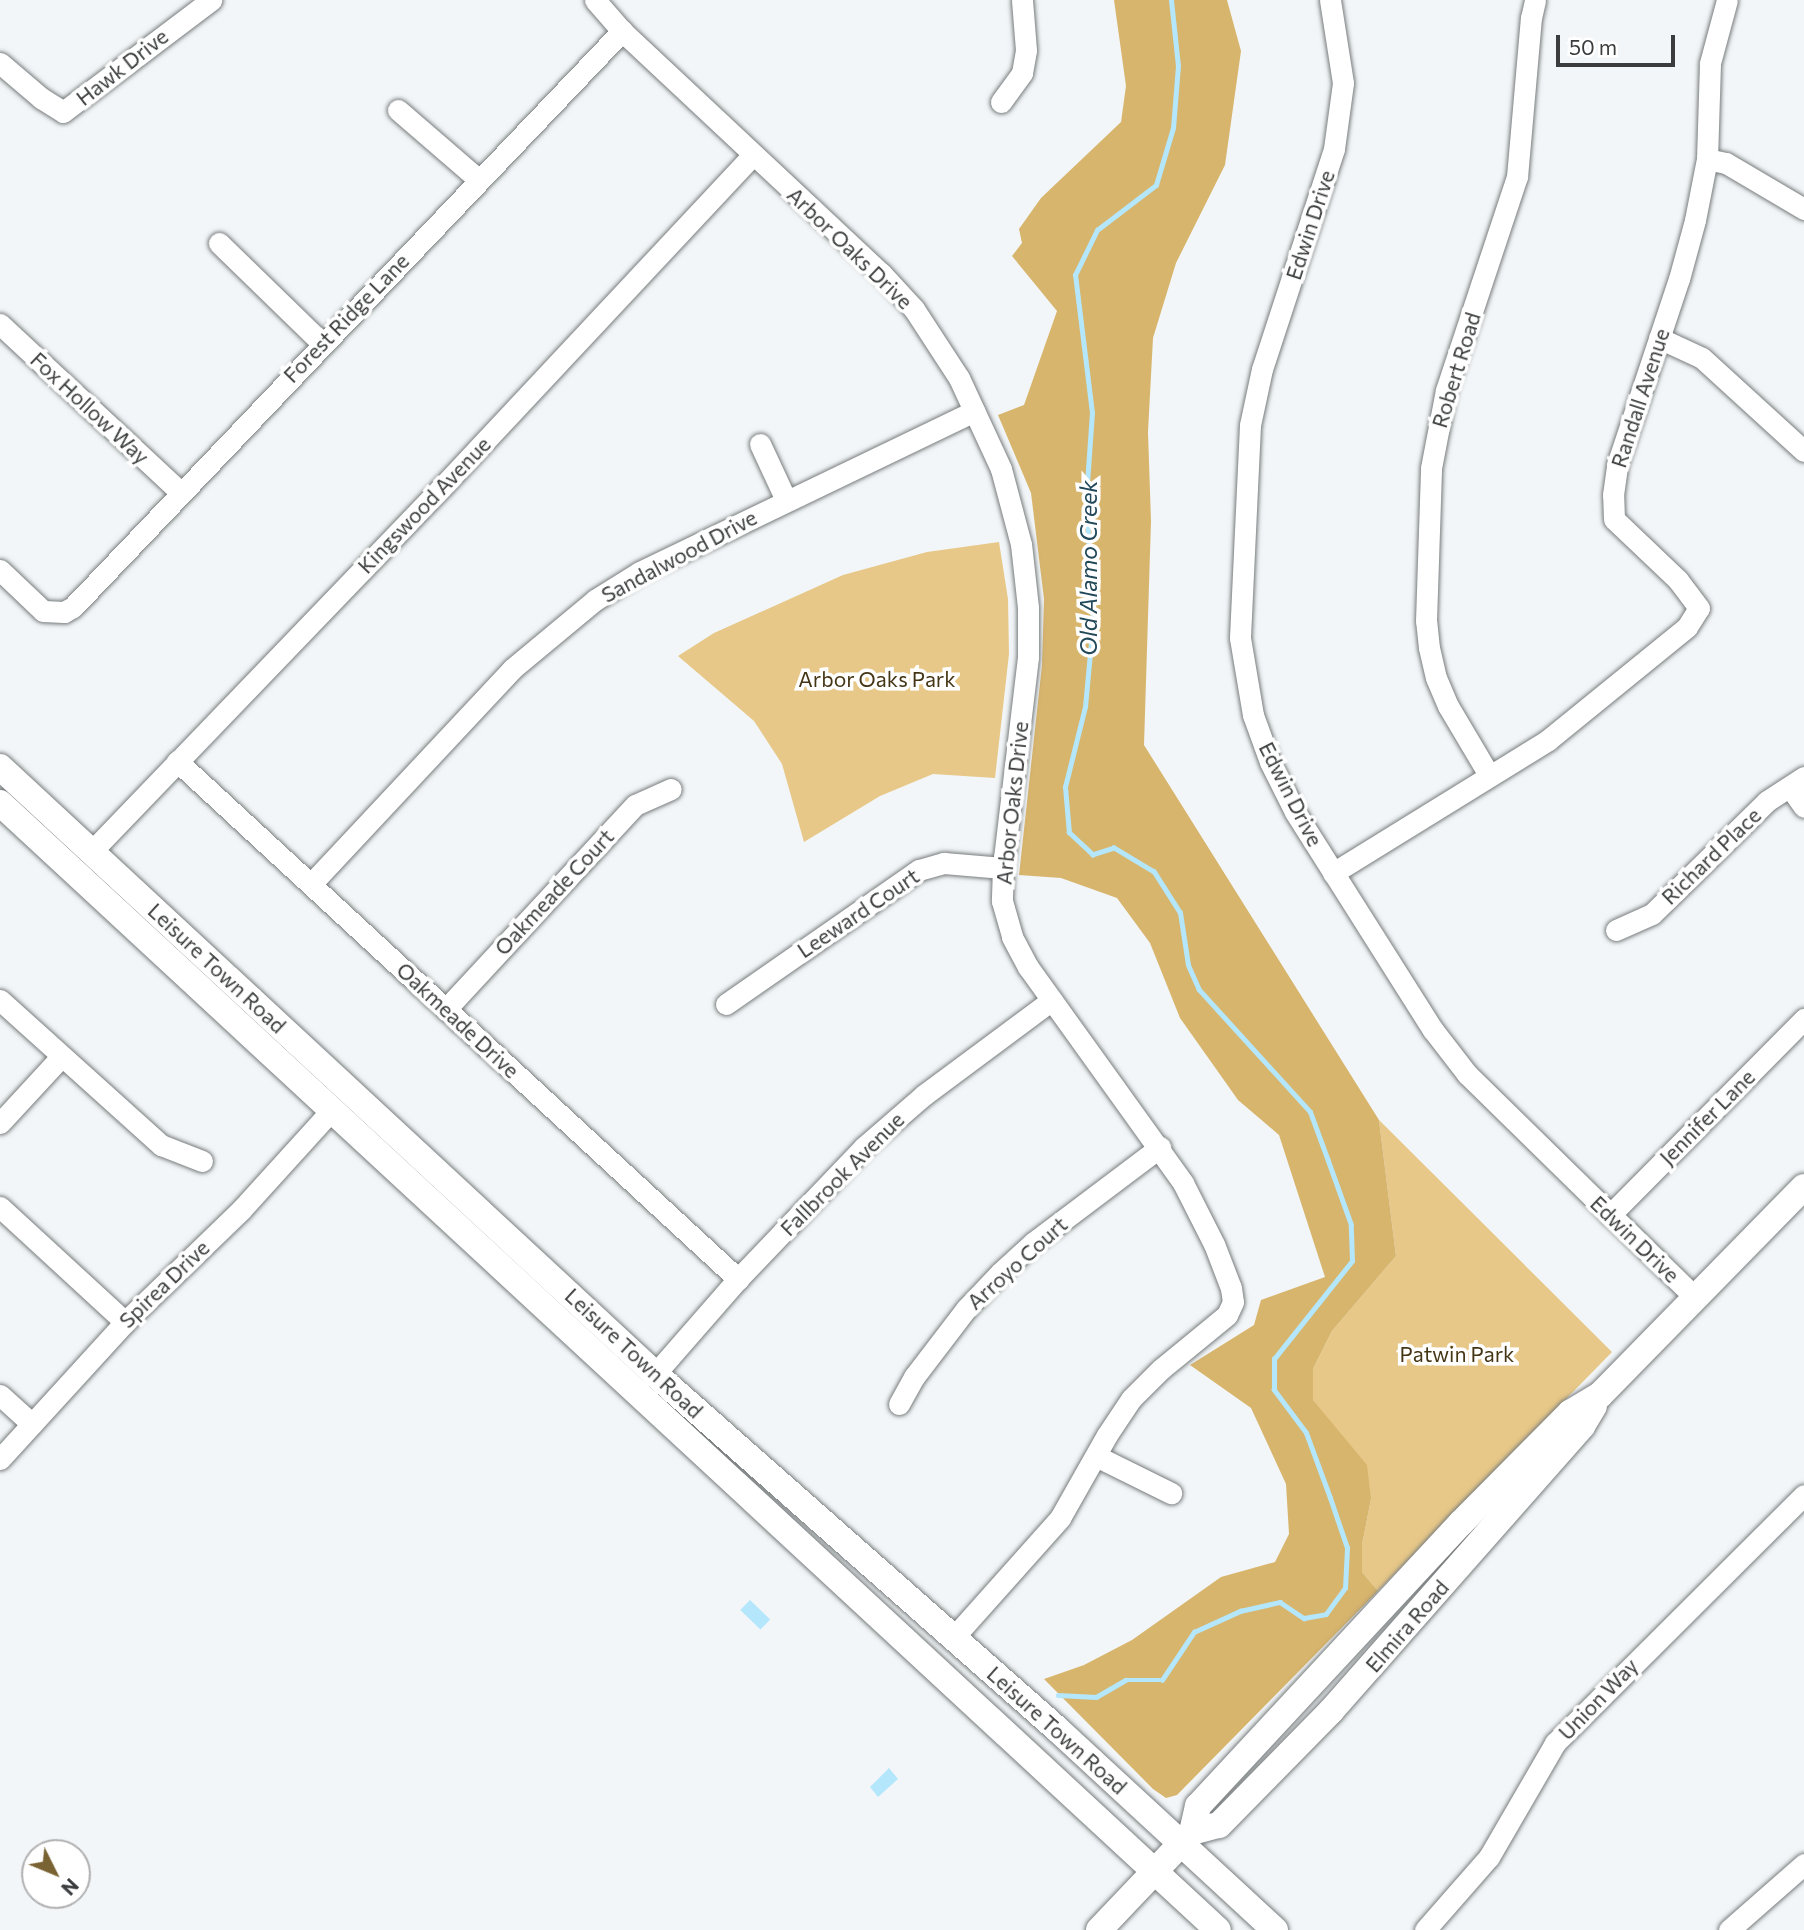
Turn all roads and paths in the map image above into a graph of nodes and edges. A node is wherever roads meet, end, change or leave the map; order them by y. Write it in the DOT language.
graph roads {
  1 [pos="211,0"];
  2 [pos="595,0"];
  3 [pos="1022,0"];
  4 [pos="1330,0"];
  5 [pos="1535,0"];
  6 [pos="1727,0"];
  7 [pos="622,31"];
  8 [pos="0,63"];
  9 [pos="1001,102"];
  10 [pos="398,110"];
  11 [pos="753,155"];
  12 [pos="1707,159"];
  13 [pos="478,179"];
  14 [pos="1804,209"];
  15 [pos="219,243"];
  16 [pos="0,324"];
  17 [pos="1659,338"];
  18 [pos="322,343"];
  19 [pos="974,411"];
  20 [pos="760,444"];
  21 [pos="1804,451"];
  22 [pos="180,492"];
  23 [pos="786,500"];
  24 [pos="0,570"];
  25 [pos="177,761"];
  26 [pos="0,767"];
  27 [pos="1489,775"];
  28 [pos="1797,782"];
  29 [pos="671,789"];
  30 [pos="0,796"];
  31 [pos="0,803"];
  32 [pos="1804,807"];
  33 [pos="91,852"];
  34 [pos="1003,868"];
  35 [pos="1333,873"];
  36 [pos="311,884"];
  37 [pos="1616,930"];
  38 [pos="0,1000"];
  39 [pos="1052,1000"];
  40 [pos="726,1004"];
  41 [pos="446,1009"];
  42 [pos="1804,1019"];
  43 [pos="61,1057"];
  44 [pos="330,1112"];
  45 [pos="0,1123"];
  46 [pos="1160,1147"];
  47 [pos="202,1161"];
  48 [pos="1804,1187"];
  49 [pos="0,1207"];
  50 [pos="1610,1215"];
  51 [pos="495,1225"];
  52 [pos="738,1279"];
  53 [pos="1696,1298"];
  54 [pos="125,1322"];
  55 [pos="584,1344"];
  56 [pos="655,1374"];
  57 [pos="0,1395"];
  58 [pos="899,1404"];
  59 [pos="32,1424"];
  60 [pos="1096,1456"];
  61 [pos="0,1459"];
  62 [pos="1171,1493"];
  63 [pos="1804,1494"];
  64 [pos="954,1637"];
  65 [pos="1186,1838"];
  66 [pos="1804,1864"];
  67 [pos="1153,1872"];
  68 [pos="1099,1930"];
  69 [pos="1218,1930"];
  70 [pos="1275,1930"];
  71 [pos="1425,1930"];
  72 [pos="1729,1930"];
  1 -- 8 [label="street, Hawk Drive"];
  2 -- 7 [label="street, Arbor Oaks Drive"];
  3 -- 9 [label="street"];
  4 -- 35 [label="street, Edwin Drive"];
  5 -- 27 [label="street, Robert Road"];
  6 -- 12 [label="street, Randall Avenue"];
  7 -- 11 [label="street, Arbor Oaks Drive"];
  7 -- 13 [label="street, Forest Ridge Lane"];
  10 -- 13 [label="street"];
  11 -- 19 [label="street, Arbor Oaks Drive"];
  11 -- 25 [label="street, Kingswood Avenue"];
  12 -- 14 [label="street"];
  12 -- 17 [label="street, Randall Avenue"];
  13 -- 18 [label="street, Forest Ridge Lane"];
  15 -- 18 [label="street"];
  16 -- 22 [label="street, Fox Hollow Way"];
  17 -- 21 [label="street"];
  17 -- 27 [label="street, Randall Avenue"];
  18 -- 22 [label="street, Forest Ridge Lane"];
  19 -- 23 [label="street, Sandalwood Drive"];
  19 -- 34 [label="street, Arbor Oaks Drive"];
  20 -- 23 [label="street"];
  22 -- 24 [label="street, Forest Ridge Lane"];
  23 -- 36 [label="street, Sandalwood Drive"];
  25 -- 33 [label="street, Kingswood Avenue"];
  25 -- 36 [label="street, Oakmeade Drive"];
  26 -- 33 [label="main road, Leisure Town Road"];
  27 -- 35 [label="street, Randall Avenue"];
  28 -- 32 [label="street"];
  28 -- 37 [label="street, Richard Place"];
  29 -- 41 [label="street, Oakmeade Court"];
  30 -- 33 [label="main road"];
  31 -- 44 [label="main road, Leisure Town Road"];
  33 -- 51 [label="main road, Leisure Town Road"];
  34 -- 39 [label="street, Arbor Oaks Drive"];
  34 -- 40 [label="street, Leeward Court"];
  35 -- 50 [label="street, Edwin Drive"];
  36 -- 41 [label="street, Oakmeade Drive"];
  38 -- 43 [label="street"];
  39 -- 46 [label="street, Arbor Oaks Drive"];
  39 -- 52 [label="street, Fallbrook Avenue"];
  41 -- 52 [label="street, Oakmeade Drive"];
  42 -- 50 [label="street, Jennifer Lane"];
  43 -- 45 [label="street"];
  43 -- 47 [label="street"];
  44 -- 51 [label="main road"];
  44 -- 54 [label="street, Spirea Drive"];
  44 -- 55 [label="main road, Leisure Town Road"];
  46 -- 58 [label="street, Arroyo Court"];
  46 -- 60 [label="street, Arbor Oaks Drive"];
  48 -- 53 [label="main road, Elmira Road"];
  49 -- 54 [label="street"];
  50 -- 53 [label="street, Edwin Drive"];
  51 -- 56 [label="main road, Leisure Town Road"];
  52 -- 56 [label="street, Fallbrook Avenue"];
  53 -- 65 [label="main road, Elmira Road"];
  54 -- 59 [label="street, Spirea Drive"];
  55 -- 56 [label="main road"];
  55 -- 67 [label="main road, Leisure Town Road"];
  56 -- 64 [label="main road, Leisure Town Road"];
  57 -- 59 [label="street"];
  59 -- 61 [label="street, Spirea Drive"];
  60 -- 62 [label="street"];
  60 -- 64 [label="street, Arbor Oaks Drive"];
  63 -- 71 [label="street, Union Way"];
  64 -- 65 [label="main road, Leisure Town Road"];
  65 -- 67 [label="main road, Elmira Road"];
  65 -- 70 [label="main road, Leisure Town Road"];
  66 -- 72 [label="street"];
  67 -- 68 [label="main road, Elmira Road"];
  67 -- 69 [label="main road, Leisure Town Road"];
}
